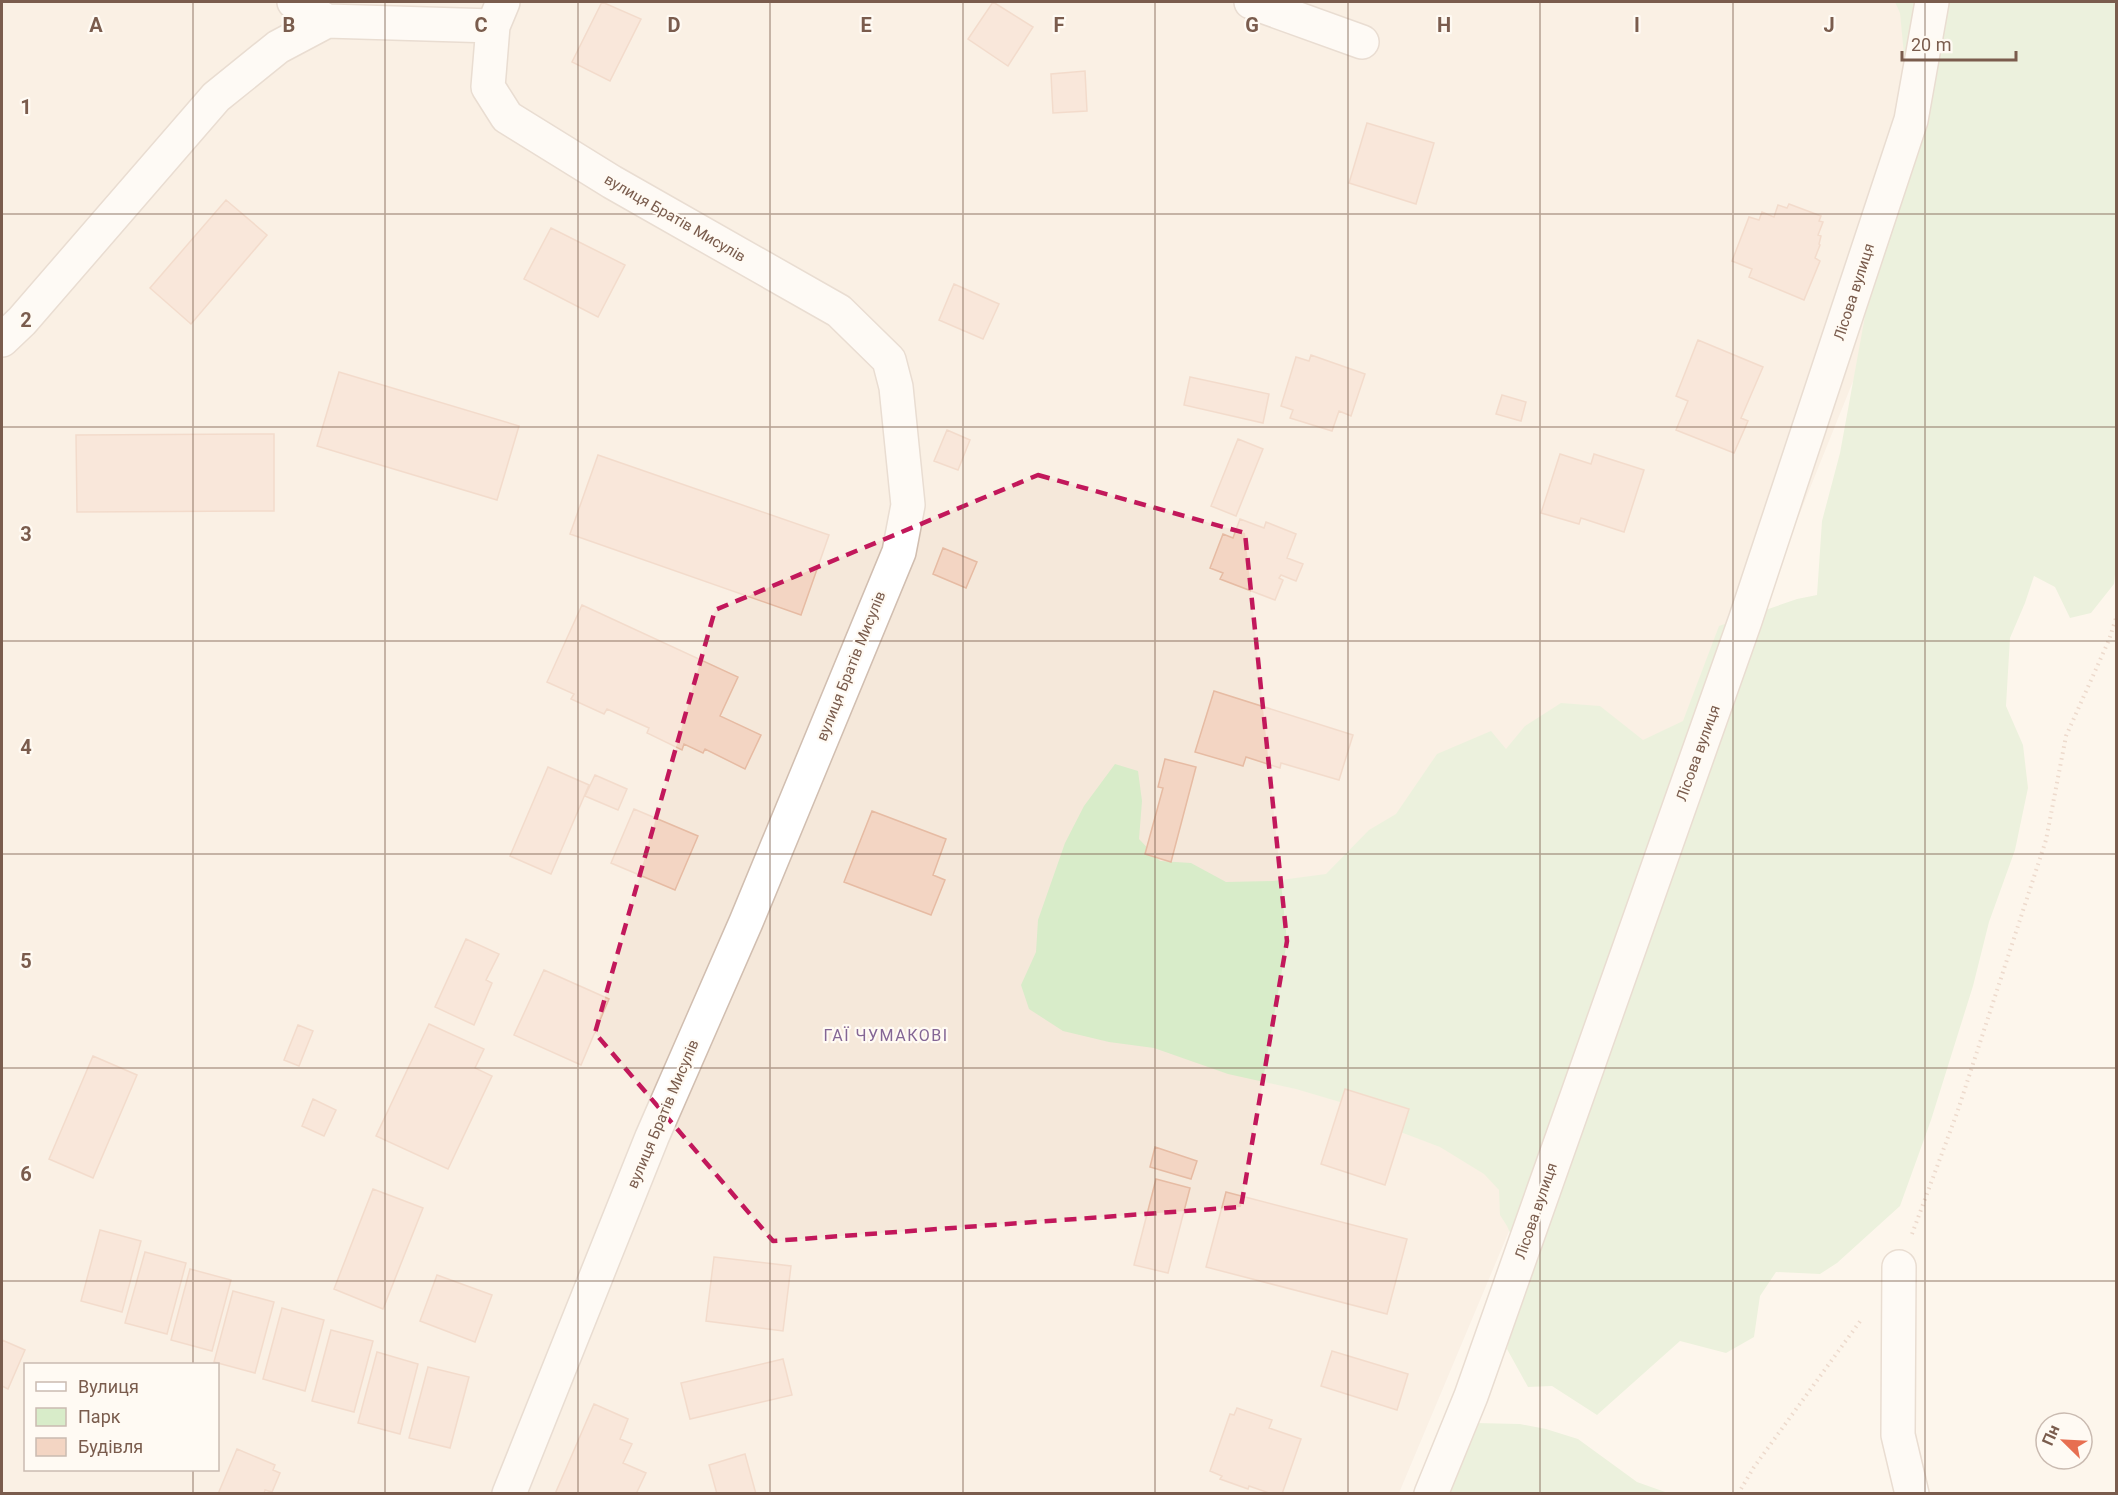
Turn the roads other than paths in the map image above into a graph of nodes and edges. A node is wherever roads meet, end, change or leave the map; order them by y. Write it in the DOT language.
graph roads {
  1 [pos="294,2"];
  2 [pos="1251,2"];
  3 [pos="1932,2"];
  4 [pos="498,14"];
  5 [pos="327,21"];
  6 [pos="1362,42"];
  7 [pos="2,340"];
  8 [pos="1899,1267"];
  9 [pos="509,1494"];
  10 [pos="1431,1494"];
  11 [pos="1912,1494"];
  1 -- 5 [label="street"];
  2 -- 6 [label="street"];
  3 -- 10 [label="street, Лісова вулиця"];
  4 -- 5 [label="street"];
  4 -- 9 [label="street, вулиця Братів Мисулів"];
  5 -- 7 [label="street"];
  8 -- 11 [label="street"];
}
